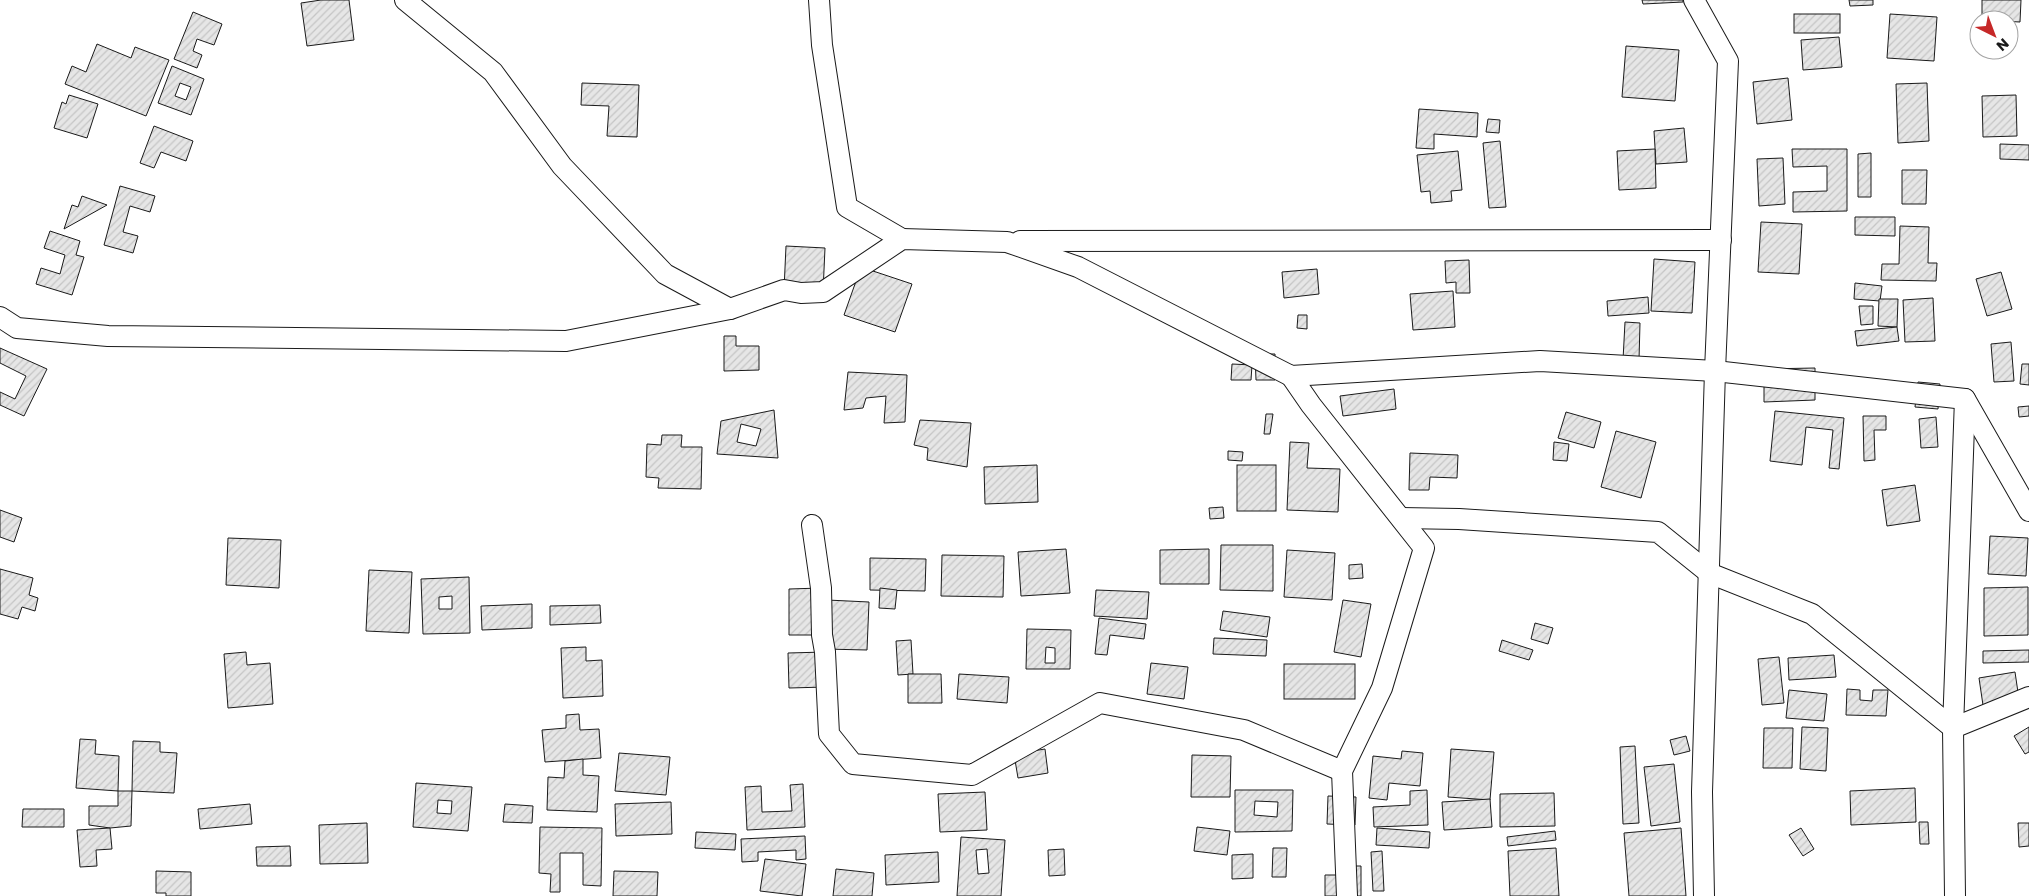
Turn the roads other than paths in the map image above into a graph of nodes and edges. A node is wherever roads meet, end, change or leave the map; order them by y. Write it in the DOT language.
graph roads {
  1 [pos="405,0"];
  2 [pos="819,0"];
  3 [pos="1694,0"];
  4 [pos="902,239"];
  5 [pos="1721,240"];
  6 [pos="1007,242"];
  7 [pos="730,309"];
  8 [pos="0,317"];
  9 [pos="1715,371"];
  10 [pos="1291,376"];
  11 [pos="1965,399"];
  12 [pos="2029,511"];
  13 [pos="1401,518"];
  14 [pos="812,525"];
  15 [pos="1709,573"];
  16 [pos="2029,697"];
  17 [pos="1953,728"];
  18 [pos="1342,771"];
  19 [pos="1347,896"];
  20 [pos="1704,896"];
  21 [pos="1955,896"];
  1 -- 7 [label="street"];
  2 -- 4 [label="street"];
  3 -- 5 [label="street"];
  4 -- 6 [label="street"];
  4 -- 7 [label="street"];
  5 -- 6 [label="street"];
  5 -- 9 [label="street"];
  6 -- 10 [label="street"];
  7 -- 8 [label="street"];
  9 -- 10 [label="street"];
  9 -- 11 [label="street"];
  9 -- 15 [label="street"];
  10 -- 13 [label="street"];
  11 -- 12 [label="street"];
  11 -- 17 [label="street"];
  13 -- 15 [label="street"];
  13 -- 18 [label="street"];
  14 -- 18 [label="street"];
  15 -- 17 [label="street"];
  15 -- 20 [label="street"];
  16 -- 17 [label="street"];
  17 -- 21 [label="street"];
  18 -- 19 [label="street"];
}
